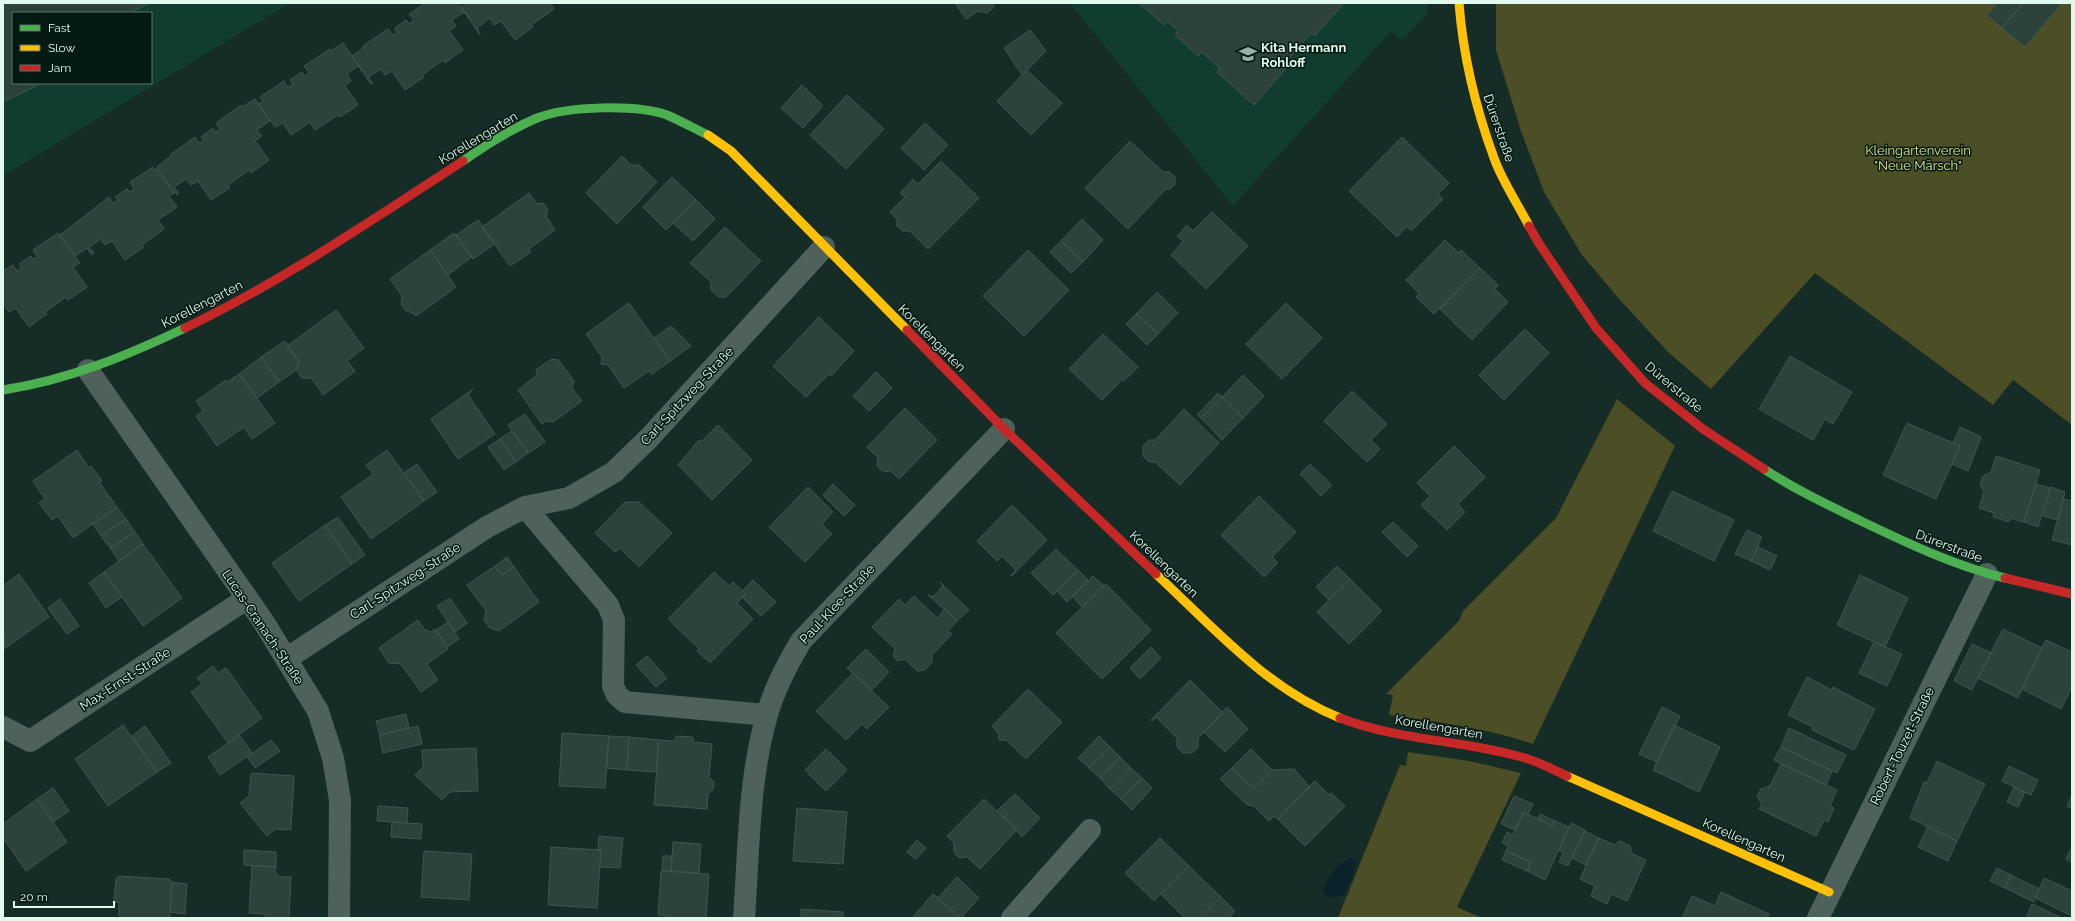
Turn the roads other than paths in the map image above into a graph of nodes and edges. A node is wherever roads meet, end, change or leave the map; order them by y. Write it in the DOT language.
graph roads {
  1 [pos="1459,3"];
  2 [pos="824,247"];
  3 [pos="88,370"];
  4 [pos="3,390"];
  5 [pos="1004,429"];
  6 [pos="525,507"];
  7 [pos="1987,574"];
  8 [pos="2072,594"];
  9 [pos="246,599"];
  10 [pos="286,659"];
  11 [pos="767,715"];
  12 [pos="3,727"];
  13 [pos="1090,830"];
  14 [pos="1829,892"];
  15 [pos="339,918"];
  16 [pos="744,918"];
  17 [pos="1012,918"];
  18 [pos="1819,918"];
  1 -- 7 [label="street, Dürerstraße"];
  2 -- 3 [label="street, Korellengarten"];
  2 -- 5 [label="street, Korellengarten"];
  2 -- 6 [label="street, Carl-Spitzweg-Straße"];
  3 -- 4 [label="street, Korellengarten"];
  3 -- 9 [label="street, Lucas-Cranach-Straße"];
  5 -- 11 [label="street, Paul-Klee-Straße"];
  5 -- 14 [label="street, Korellengarten"];
  6 -- 10 [label="street, Carl-Spitzweg-Straße"];
  6 -- 11 [label="street"];
  7 -- 8 [label="street, Dürerstraße"];
  7 -- 14 [label="street, Robert-Touzet-Straße"];
  9 -- 10 [label="street, Lucas-Cranach-Straße"];
  9 -- 12 [label="street, Max-Ernst-Straße"];
  10 -- 15 [label="street, Lucas-Cranach-Straße"];
  11 -- 16 [label="street, Paul-Klee-Straße"];
  13 -- 17 [label="street"];
  14 -- 18 [label="street, Robert-Touzet-Straße"];
}
